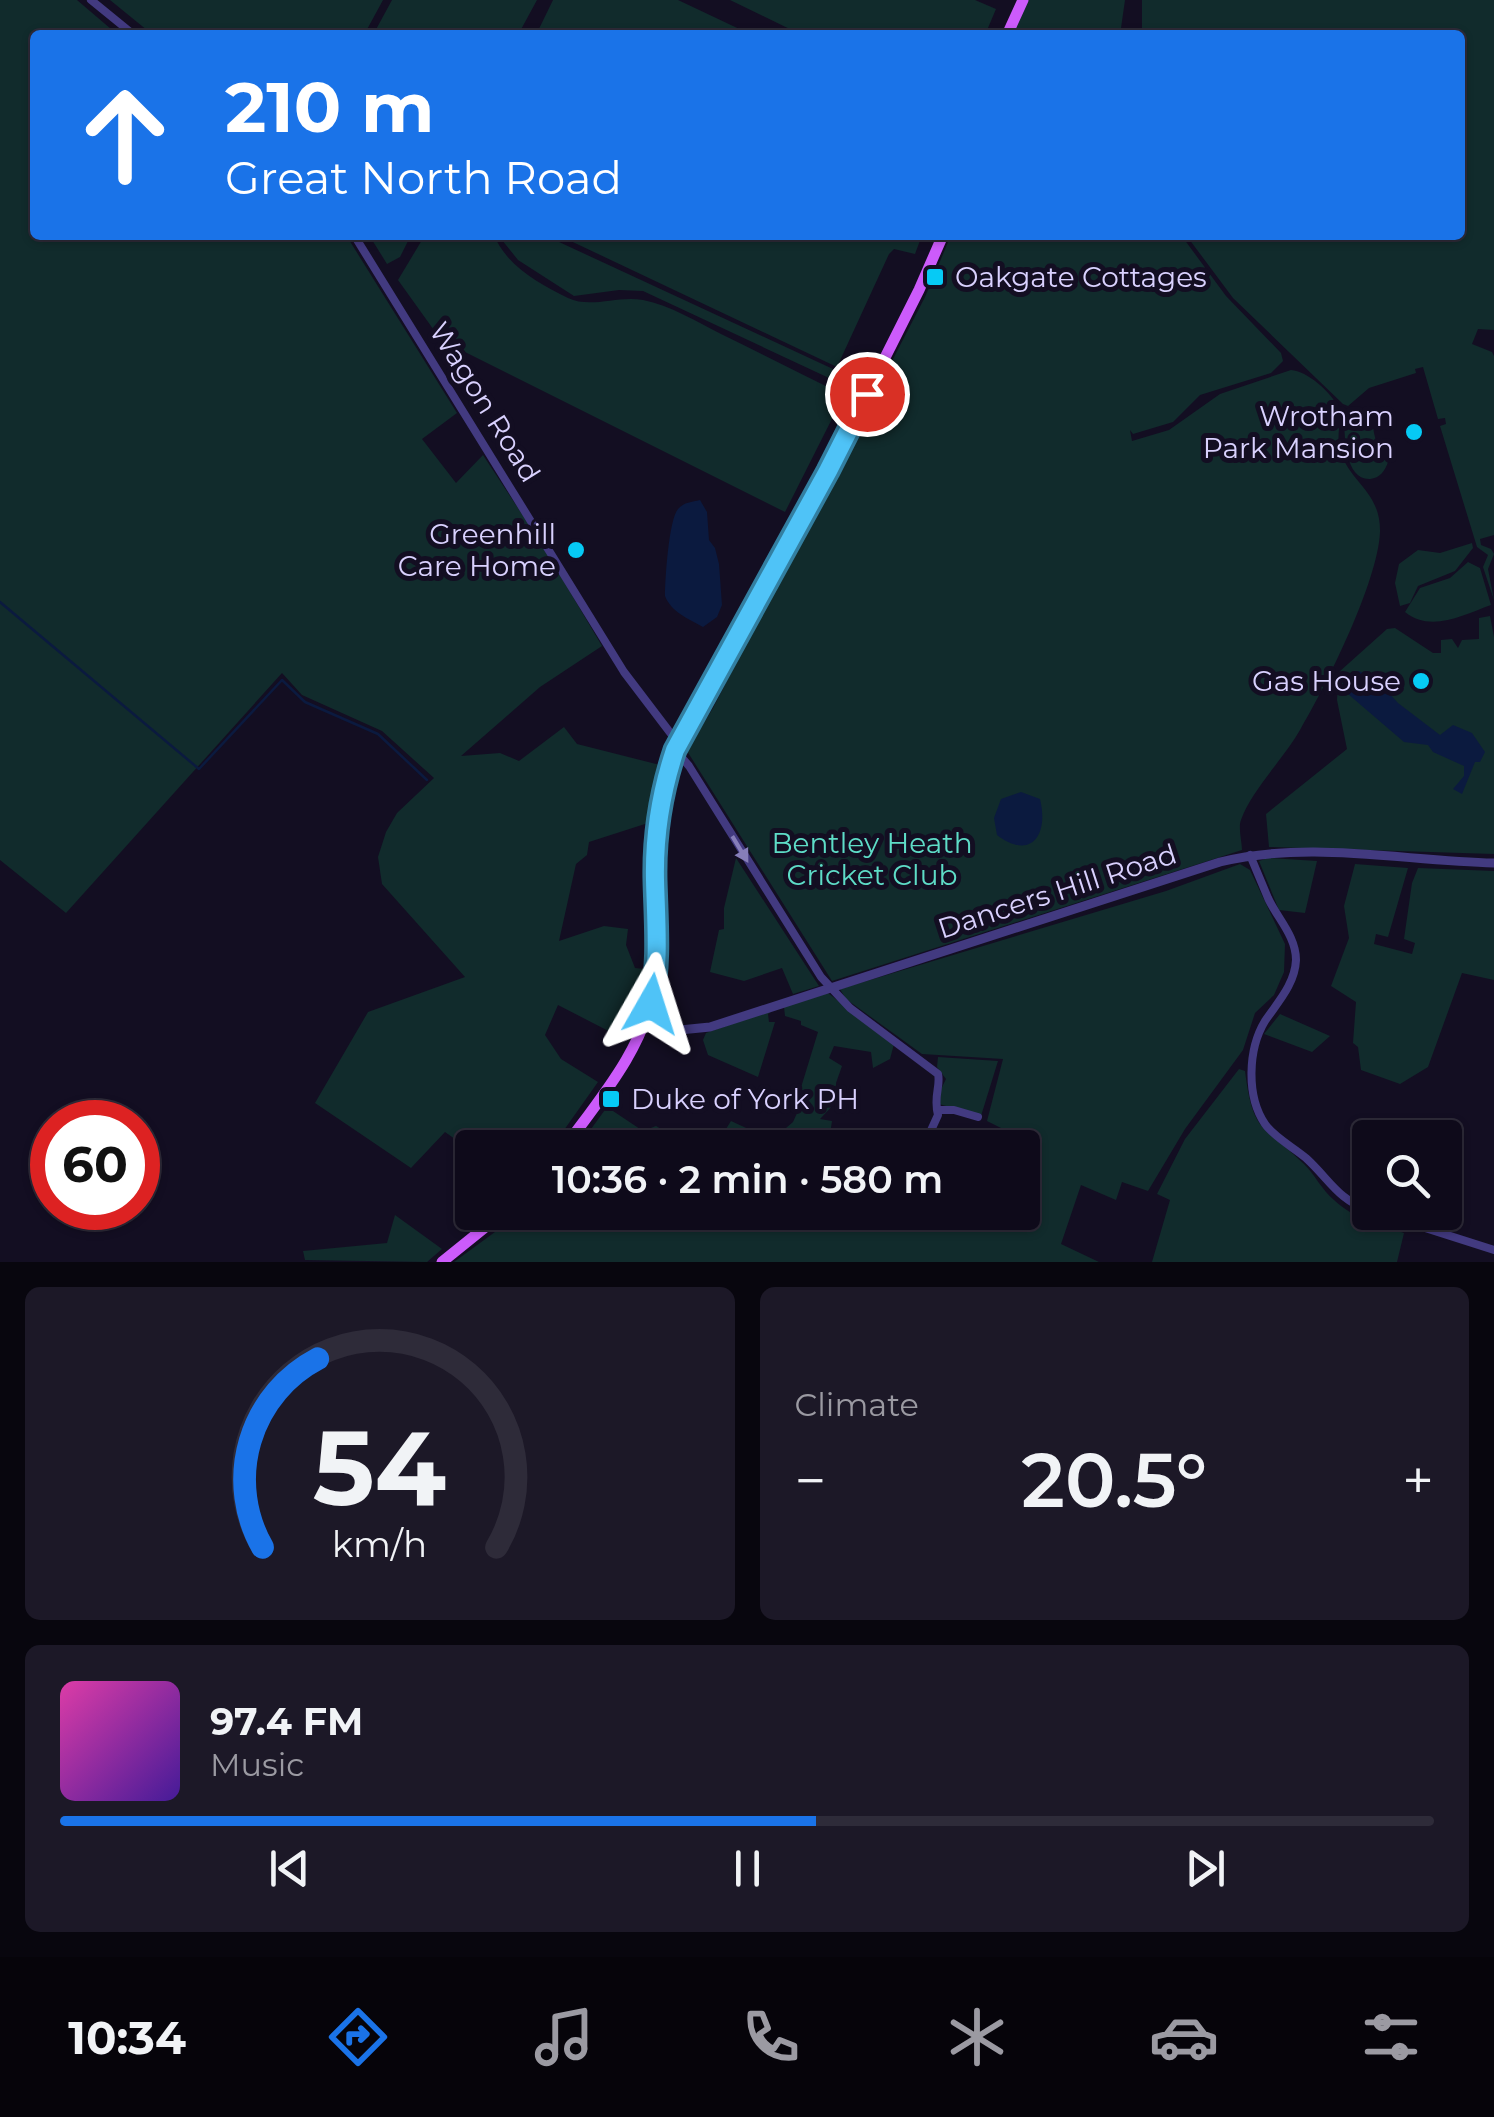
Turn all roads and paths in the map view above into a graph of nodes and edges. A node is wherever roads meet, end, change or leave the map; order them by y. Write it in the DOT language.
graph roads {
  1 [pos="91,0"];
  2 [pos="1023,0"];
  3 [pos="128,30"];
  4 [pos="1009,30"];
  5 [pos="357,240"];
  6 [pos="941,240"];
  7 [pos="676,746"];
  8 [pos="1250,855"];
  9 [pos="1494,863"];
  10 [pos="830,988"];
  11 [pos="644,1022"];
  12 [pos="937,1110"];
  13 [pos="978,1117"];
  14 [pos="577,1130"];
  15 [pos="932,1130"];
  16 [pos="1352,1201"];
  17 [pos="482,1230"];
  18 [pos="1430,1230"];
  19 [pos="1494,1250"];
  20 [pos="442,1262"];
  1 -- 3 [label="street"];
  2 -- 4 [label="main road"];
  5 -- 7 [label="street, Wagon Road"];
  6 -- 7 [label="main road"];
  7 -- 10 [label="street, Wagon Road, one-way"];
  7 -- 11 [label="main road"];
  8 -- 9 [label="street, Dancers Hill Road"];
  8 -- 10 [label="street, Dancers Hill Road"];
  8 -- 16 [label="street"];
  10 -- 11 [label="street, Dancers Hill Road"];
  10 -- 12 [label="street, Wagon Road"];
  11 -- 14 [label="main road"];
  12 -- 13 [label="street"];
  12 -- 15 [label="street"];
  17 -- 20 [label="main road"];
  18 -- 19 [label="street"];
}
